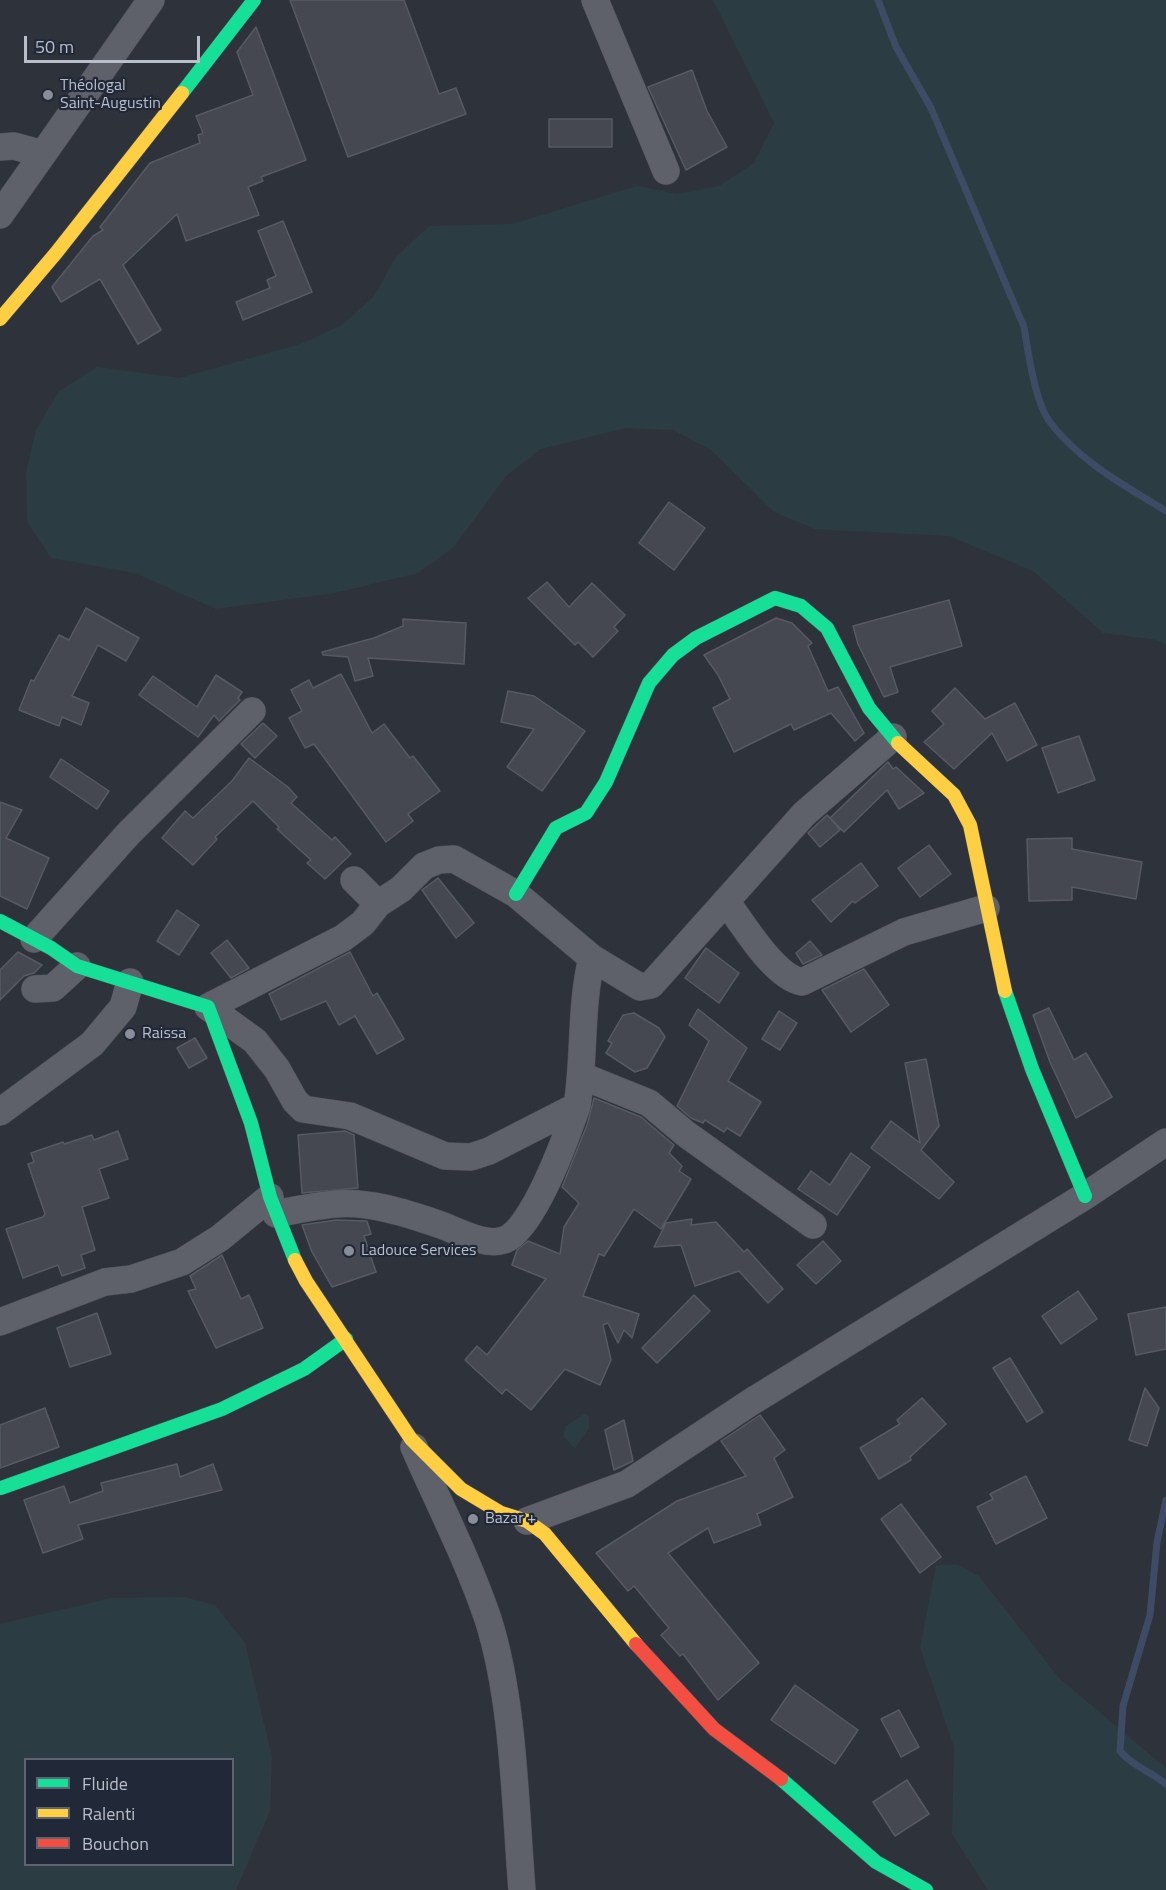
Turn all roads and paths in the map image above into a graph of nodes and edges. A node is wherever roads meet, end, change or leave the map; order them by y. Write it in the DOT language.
graph roads {
  1 [pos="151,0"];
  2 [pos="254,0"];
  3 [pos="595,0"];
  4 [pos="0,147"];
  5 [pos="43,154"];
  6 [pos="666,171"];
  7 [pos="0,216"];
  8 [pos="0,319"];
  9 [pos="252,711"];
  10 [pos="892,737"];
  11 [pos="354,880"];
  12 [pos="516,894"];
  13 [pos="726,901"];
  14 [pos="378,904"];
  15 [pos="986,908"];
  16 [pos="0,921"];
  17 [pos="34,939"];
  18 [pos="592,958"];
  19 [pos="77,966"];
  20 [pos="130,982"];
  21 [pos="35,989"];
  22 [pos="208,1007"];
  23 [pos="582,1076"];
  24 [pos="577,1106"];
  25 [pos="0,1112"];
  26 [pos="1166,1142"];
  27 [pos="1085,1196"];
  28 [pos="273,1205"];
  29 [pos="813,1225"];
  30 [pos="0,1322"];
  31 [pos="346,1340"];
  32 [pos="411,1439"];
  33 [pos="0,1488"];
  34 [pos="527,1521"];
  35 [pos="522,1890"];
  36 [pos="926,1890"];
  1 -- 5 [label="street"];
  2 -- 8 [label="street"];
  3 -- 6 [label="street"];
  4 -- 5 [label="street"];
  5 -- 7 [label="street"];
  9 -- 17 [label="street"];
  10 -- 12 [label="street"];
  10 -- 13 [label="street"];
  10 -- 15 [label="street"];
  11 -- 14 [label="street"];
  12 -- 14 [label="street"];
  12 -- 18 [label="street"];
  13 -- 15 [label="street"];
  13 -- 18 [label="street"];
  14 -- 22 [label="street"];
  15 -- 27 [label="street"];
  16 -- 17 [label="street"];
  17 -- 19 [label="street"];
  18 -- 23 [label="street"];
  19 -- 20 [label="street"];
  19 -- 21 [label="street"];
  20 -- 22 [label="street"];
  20 -- 25 [label="street"];
  22 -- 24 [label="street"];
  22 -- 28 [label="street"];
  23 -- 24 [label="street"];
  23 -- 29 [label="street"];
  24 -- 28 [label="street"];
  26 -- 27 [label="street"];
  27 -- 34 [label="street"];
  28 -- 30 [label="street"];
  28 -- 31 [label="street"];
  31 -- 32 [label="street"];
  31 -- 33 [label="street"];
  32 -- 34 [label="street"];
  32 -- 35 [label="street"];
  34 -- 36 [label="street"];
}
